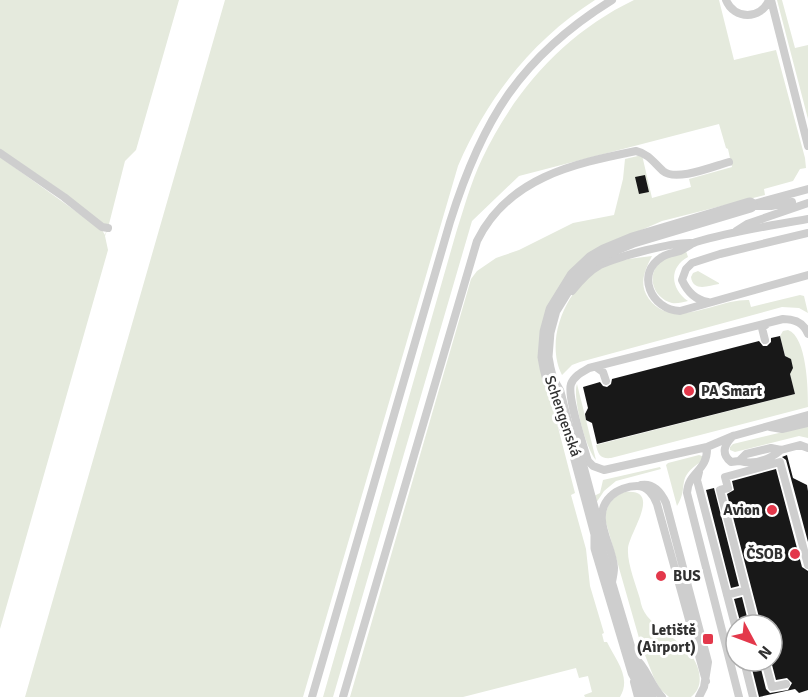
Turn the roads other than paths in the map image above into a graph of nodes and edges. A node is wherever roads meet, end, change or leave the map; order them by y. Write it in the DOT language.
graph roads {
  1 [pos="612,0"];
  2 [pos="726,0"];
  3 [pos="770,0"];
  4 [pos="808,146"];
  5 [pos="0,153"];
  6 [pos="729,162"];
  7 [pos="808,189"];
  8 [pos="792,202"];
  9 [pos="808,203"];
  10 [pos="750,205"];
  11 [pos="808,219"];
  12 [pos="108,228"];
  13 [pos="735,231"];
  14 [pos="808,233"];
  15 [pos="692,243"];
  16 [pos="808,275"];
  17 [pos="711,302"];
  18 [pos="769,322"];
  19 [pos="808,334"];
  20 [pos="765,340"];
  21 [pos="594,367"];
  22 [pos="606,381"];
  23 [pos="557,392"];
  24 [pos="808,415"];
  25 [pos="808,423"];
  26 [pos="769,427"];
  27 [pos="733,436"];
  28 [pos="707,447"];
  29 [pos="808,448"];
  30 [pos="701,468"];
  31 [pos="808,566"];
  32 [pos="746,590"];
  33 [pos="611,591"];
  34 [pos="727,595"];
  35 [pos="732,613"];
  36 [pos="752,613"];
  37 [pos="630,654"];
  38 [pos="747,673"];
  39 [pos="768,673"];
  40 [pos="786,684"];
  41 [pos="635,685"];
  42 [pos="312,697"];
  43 [pos="343,697"];
  44 [pos="633,697"];
  45 [pos="638,697"];
  46 [pos="648,697"];
  47 [pos="662,697"];
  48 [pos="699,697"];
  49 [pos="739,697"];
  50 [pos="753,697"];
  1 -- 42 [label="lane"];
  2 -- 3 [label="lane"];
  3 -- 4 [label="lane"];
  5 -- 12 [label="lane"];
  6 -- 43 [label="lane"];
  7 -- 10 [label="lane, Schengenská"];
  8 -- 10 [label="lane"];
  9 -- 13 [label="lane"];
  10 -- 23 [label="street, Schengenská"];
  11 -- 13 [label="lane"];
  13 -- 15 [label="lane"];
  14 -- 17 [label="lane"];
  15 -- 17 [label="lane"];
  15 -- 23 [label="lane"];
  16 -- 17 [label="lane"];
  18 -- 19 [label="lane"];
  18 -- 20 [label="lane"];
  18 -- 21 [label="lane"];
  21 -- 22 [label="lane"];
  21 -- 28 [label="lane"];
  23 -- 33 [label="street, Schengenská"];
  24 -- 26 [label="lane"];
  25 -- 26 [label="lane"];
  26 -- 27 [label="lane"];
  27 -- 28 [label="lane"];
  27 -- 29 [label="lane"];
  28 -- 30 [label="lane"];
  30 -- 34 [label="lane"];
  30 -- 49 [label="lane"];
  31 -- 32 [label="lane"];
  32 -- 34 [label="lane"];
  32 -- 36 [label="lane"];
  33 -- 37 [label="street, Schengenská"];
  33 -- 48 [label="lane"];
  34 -- 35 [label="lane"];
  37 -- 41 [label="lane"];
  37 -- 46 [label="street, Schengenská"];
  37 -- 47 [label="lane"];
  38 -- 50 [label="lane"];
  39 -- 40 [label="lane"];
  41 -- 44 [label="lane"];
  41 -- 45 [label="lane"];
}
